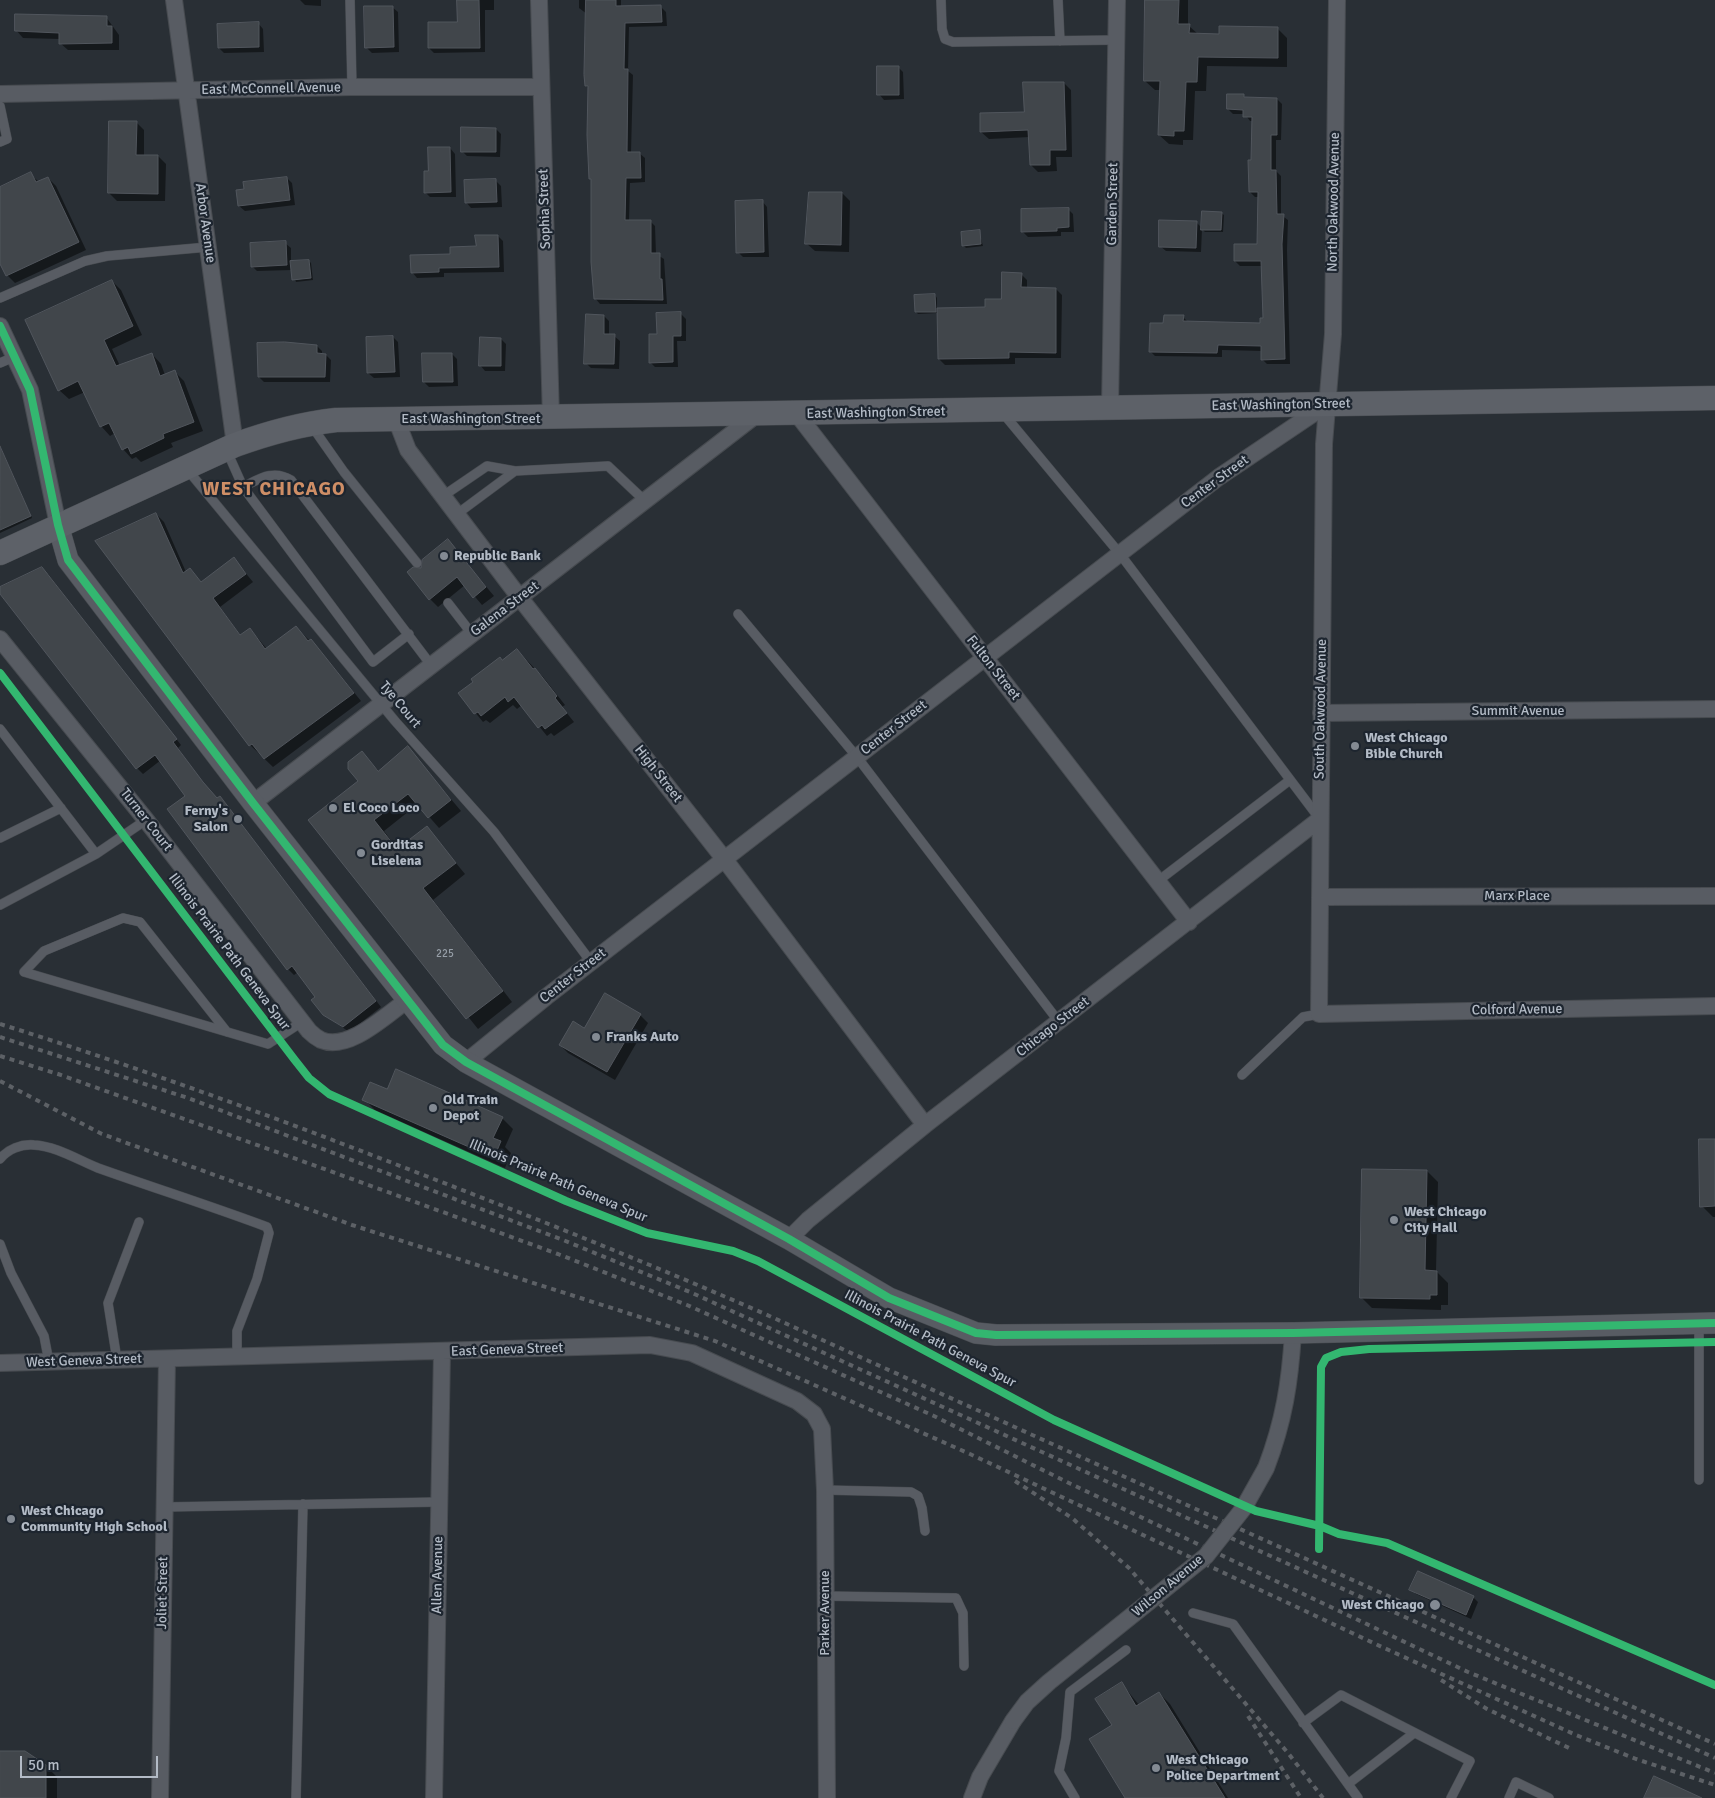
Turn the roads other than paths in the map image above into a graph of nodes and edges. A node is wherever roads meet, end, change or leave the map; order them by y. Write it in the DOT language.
graph roads {
  1 [pos="174,0"];
  2 [pos="350,0"];
  3 [pos="539,0"];
  4 [pos="942,0"];
  5 [pos="1058,0"];
  6 [pos="1117,0"];
  7 [pos="1337,0"];
  8 [pos="1116,40"];
  9 [pos="1060,41"];
  10 [pos="352,87"];
  11 [pos="541,87"];
  12 [pos="187,90"];
  13 [pos="0,94"];
  14 [pos="0,106"];
  15 [pos="0,142"];
  16 [pos="208,247"];
  17 [pos="0,298"];
  18 [pos="0,326"];
  19 [pos="7,360"];
  20 [pos="1715,398"];
  21 [pos="1328,404"];
  22 [pos="1110,408"];
  23 [pos="1000,410"];
  24 [pos="756,414"];
  25 [pos="797,414"];
  26 [pos="551,418"];
  27 [pos="396,419"];
  28 [pos="310,423"];
  29 [pos="231,447"];
  30 [pos="186,468"];
  31 [pos="515,472"];
  32 [pos="243,487"];
  33 [pos="443,496"];
  34 [pos="645,501"];
  35 [pos="457,514"];
  36 [pos="58,525"];
  37 [pos="0,553"];
  38 [pos="1120,554"];
  39 [pos="417,563"];
  40 [pos="520,598"];
  41 [pos="448,603"];
  42 [pos="738,614"];
  43 [pos="409,634"];
  44 [pos="472,634"];
  45 [pos="0,639"];
  46 [pos="986,658"];
  47 [pos="431,665"];
  48 [pos="381,704"];
  49 [pos="1715,709"];
  50 [pos="1321,713"];
  51 [pos="0,729"];
  52 [pos="857,757"];
  53 [pos="1290,780"];
  54 [pos="253,803"];
  55 [pos="61,808"];
  56 [pos="1320,819"];
  57 [pos="146,820"];
  58 [pos="0,838"];
  59 [pos="96,854"];
  60 [pos="725,860"];
  61 [pos="1158,881"];
  62 [pos="1715,896"];
  63 [pos="1320,897"];
  64 [pos="0,905"];
  65 [pos="1189,922"];
  66 [pos="591,962"];
  67 [pos="409,999"];
  68 [pos="1715,1006"];
  69 [pos="1320,1014"];
  70 [pos="302,1022"];
  71 [pos="1060,1022"];
  72 [pos="227,1032"];
  73 [pos="466,1062"];
  74 [pos="1242,1075"];
  75 [pos="925,1125"];
  76 [pos="0,1159"];
  77 [pos="139,1222"];
  78 [pos="789,1238"];
  79 [pos="0,1244"];
  80 [pos="1707,1323"];
  81 [pos="1293,1332"];
  82 [pos="442,1352"];
  83 [pos="236,1357"];
  84 [pos="167,1359"];
  85 [pos="117,1360"];
  86 [pos="49,1362"];
  87 [pos="0,1363"];
  88 [pos="822,1429"];
  89 [pos="1700,1480"];
  90 [pos="825,1490"];
  91 [pos="439,1502"];
  92 [pos="303,1504"];
  93 [pos="165,1506"];
  94 [pos="925,1531"];
  95 [pos="824,1596"];
  96 [pos="1193,1613"];
  97 [pos="1126,1650"];
  98 [pos="964,1666"];
  99 [pos="1303,1723"];
  100 [pos="1414,1733"];
  101 [pos="1348,1784"];
  102 [pos="160,1798"];
  103 [pos="296,1798"];
  104 [pos="434,1798"];
  105 [pos="827,1798"];
  106 [pos="972,1798"];
  107 [pos="1075,1798"];
  108 [pos="1358,1798"];
  109 [pos="1451,1798"];
  110 [pos="1509,1798"];
  111 [pos="1549,1798"];
  1 -- 12 [label="street, Arbor Avenue"];
  2 -- 10 [label="lane"];
  3 -- 11 [label="street, Sophia Street"];
  4 -- 9 [label="lane"];
  5 -- 9 [label="lane"];
  6 -- 8 [label="street, Garden Street"];
  7 -- 21 [label="street, North Oakwood Avenue"];
  8 -- 9 [label="lane"];
  8 -- 22 [label="street, Garden Street"];
  10 -- 11 [label="street, East McConnell Avenue"];
  10 -- 12 [label="street, East McConnell Avenue"];
  11 -- 26 [label="street, Sophia Street"];
  12 -- 13 [label="street, East McConnell Avenue"];
  12 -- 16 [label="street, Arbor Avenue"];
  14 -- 15 [label="lane"];
  16 -- 17 [label="lane"];
  16 -- 29 [label="street, Arbor Avenue"];
  18 -- 19 [label="street"];
  19 -- 36 [label="street"];
  20 -- 21 [label="main road, East Washington Street"];
  21 -- 22 [label="main road, East Washington Street"];
  21 -- 38 [label="street, Center Street"];
  21 -- 50 [label="street, South Oakwood Avenue"];
  22 -- 23 [label="main road, East Washington Street"];
  23 -- 25 [label="main road, East Washington Street"];
  23 -- 38 [label="lane"];
  24 -- 25 [label="main road, East Washington Street"];
  24 -- 26 [label="main road, East Washington Street"];
  24 -- 34 [label="street, Galena Street"];
  25 -- 46 [label="street, Fulton Street"];
  26 -- 27 [label="main road, East Washington Street"];
  27 -- 28 [label="main road, East Washington Street"];
  27 -- 33 [label="street, High Street"];
  28 -- 29 [label="main road, East Washington Street"];
  28 -- 39 [label="lane"];
  29 -- 30 [label="main road, East Washington Street"];
  29 -- 32 [label="lane"];
  30 -- 36 [label="main road, East Washington Street"];
  30 -- 48 [label="lane, Tye Court"];
  31 -- 33 [label="lane"];
  31 -- 34 [label="lane"];
  31 -- 35 [label="lane"];
  32 -- 43 [label="lane"];
  32 -- 43 [label="lane"];
  33 -- 35 [label="street, High Street"];
  34 -- 40 [label="street, Galena Street"];
  35 -- 40 [label="street, High Street"];
  36 -- 37 [label="main road, East Washington Street"];
  36 -- 54 [label="street"];
  38 -- 46 [label="street, Center Street"];
  38 -- 53 [label="lane"];
  40 -- 44 [label="street, Galena Street"];
  40 -- 60 [label="street, High Street"];
  41 -- 44 [label="lane"];
  42 -- 52 [label="lane"];
  43 -- 47 [label="lane"];
  44 -- 47 [label="street, Galena Street"];
  45 -- 57 [label="street, Turner Court"];
  46 -- 52 [label="street, Center Street"];
  46 -- 61 [label="street, Fulton Street"];
  47 -- 48 [label="street, Galena Street"];
  48 -- 54 [label="street, Galena Street"];
  48 -- 66 [label="lane, Tye Court"];
  49 -- 50 [label="street, Summit Avenue"];
  50 -- 56 [label="street, South Oakwood Avenue"];
  51 -- 55 [label="lane"];
  52 -- 60 [label="street, Center Street"];
  52 -- 71 [label="lane"];
  53 -- 56 [label="lane"];
  53 -- 61 [label="lane"];
  54 -- 67 [label="street"];
  55 -- 58 [label="lane"];
  55 -- 59 [label="lane"];
  56 -- 63 [label="street, South Oakwood Avenue"];
  56 -- 65 [label="street, Chicago Street"];
  57 -- 59 [label="lane"];
  57 -- 70 [label="street, Turner Court"];
  59 -- 64 [label="lane"];
  60 -- 66 [label="street, Center Street"];
  60 -- 75 [label="street, High Street"];
  61 -- 65 [label="street, Fulton Street"];
  62 -- 63 [label="street, Marx Place"];
  63 -- 69 [label="street, South Oakwood Avenue"];
  65 -- 71 [label="street, Chicago Street"];
  66 -- 73 [label="street, Center Street"];
  67 -- 70 [label="street, Turner Court"];
  67 -- 73 [label="street"];
  68 -- 69 [label="street, Colford Avenue"];
  69 -- 74 [label="lane"];
  70 -- 72 [label="lane"];
  71 -- 75 [label="street, Chicago Street"];
  72 -- 72 [label="lane"];
  73 -- 78 [label="street"];
  75 -- 78 [label="street, Chicago Street"];
  76 -- 83 [label="lane"];
  77 -- 85 [label="lane"];
  78 -- 81 [label="street"];
  79 -- 86 [label="lane"];
  80 -- 81 [label="street"];
  80 -- 89 [label="lane"];
  81 -- 106 [label="street, Wilson Avenue, bridge"];
  82 -- 83 [label="street, East Geneva Street"];
  82 -- 88 [label="street, East Geneva Street"];
  82 -- 91 [label="street, Allen Avenue"];
  83 -- 84 [label="street, East Geneva Street"];
  84 -- 85 [label="street, West Geneva Street"];
  84 -- 93 [label="street, Joliet Street"];
  85 -- 86 [label="street, West Geneva Street"];
  86 -- 87 [label="street, West Geneva Street"];
  88 -- 90 [label="street, Parker Avenue"];
  90 -- 94 [label="lane"];
  90 -- 95 [label="street, Parker Avenue"];
  91 -- 92 [label="lane"];
  91 -- 104 [label="street, Allen Avenue"];
  92 -- 93 [label="lane"];
  92 -- 103 [label="lane"];
  93 -- 102 [label="street, Joliet Street"];
  95 -- 98 [label="lane"];
  95 -- 105 [label="street, Parker Avenue"];
  96 -- 99 [label="lane"];
  97 -- 107 [label="lane"];
  99 -- 100 [label="lane"];
  99 -- 101 [label="lane"];
  100 -- 101 [label="lane"];
  100 -- 109 [label="lane"];
  101 -- 108 [label="lane"];
  110 -- 111 [label="lane"];
}
